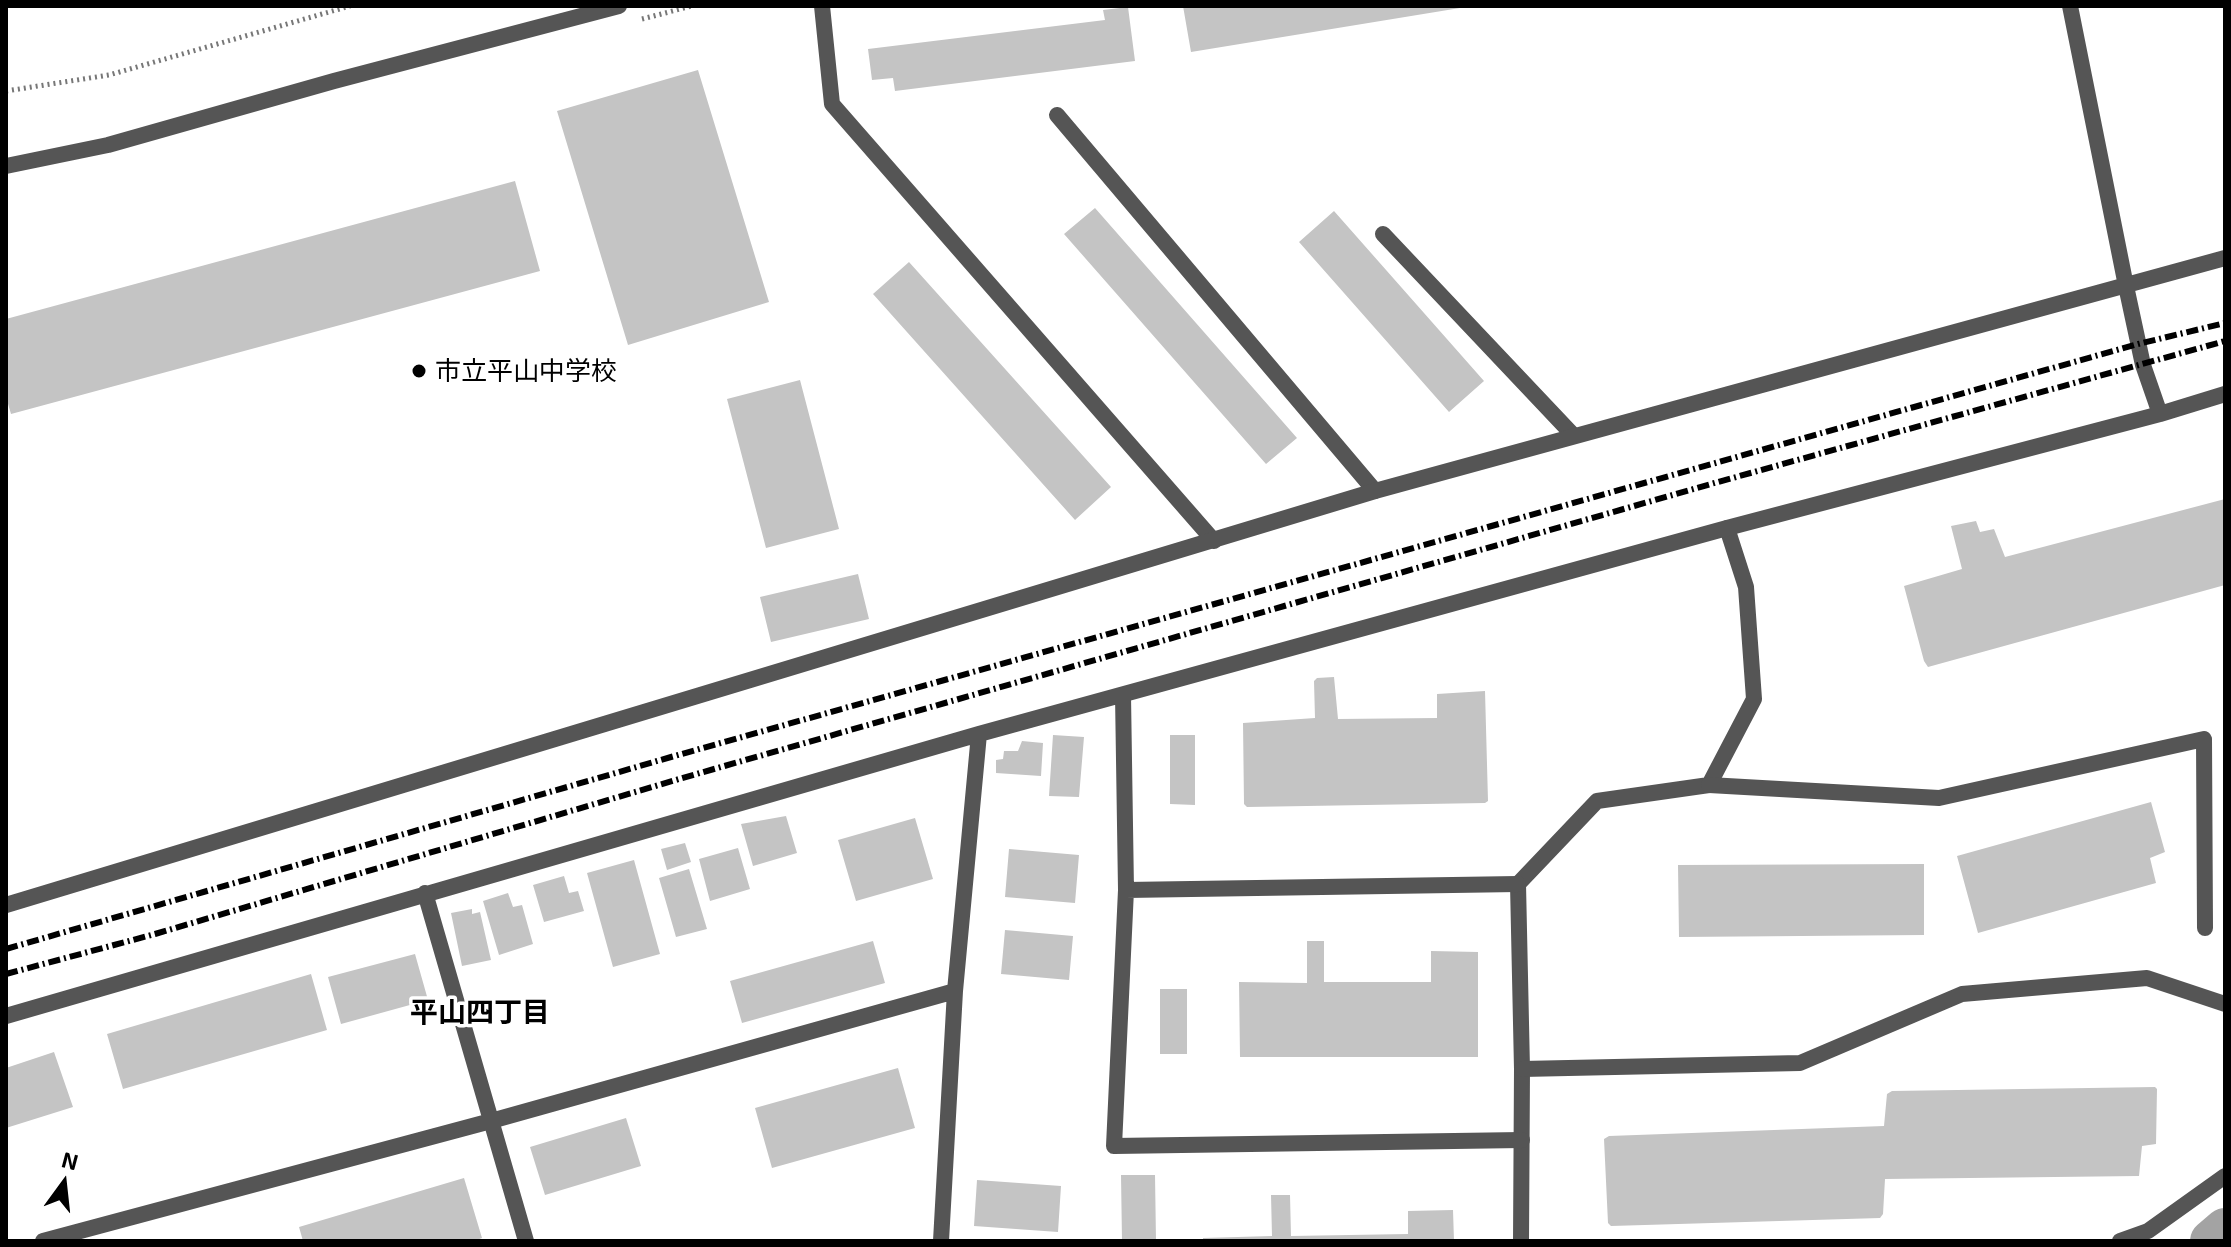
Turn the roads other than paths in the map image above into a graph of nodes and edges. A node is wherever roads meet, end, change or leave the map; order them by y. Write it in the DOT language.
graph roads {
  1 [pos="619,6"];
  2 [pos="822,6"];
  3 [pos="2070,6"];
  4 [pos="1057,115"];
  5 [pos="6,166"];
  6 [pos="1383,234"];
  7 [pos="2225,258"];
  8 [pos="2126,286"];
  9 [pos="2225,394"];
  10 [pos="2160,414"];
  11 [pos="1573,435"];
  12 [pos="1375,491"];
  13 [pos="1727,528"];
  14 [pos="1214,541"];
  15 [pos="1123,695"];
  16 [pos="979,734"];
  17 [pos="1709,785"];
  18 [pos="1518,884"];
  19 [pos="1126,890"];
  20 [pos="425,893"];
  21 [pos="6,905"];
  22 [pos="2205,928"];
  23 [pos="955,991"];
  24 [pos="2225,1004"];
  25 [pos="6,1016"];
  26 [pos="1522,1069"];
  27 [pos="491,1121"];
  28 [pos="1522,1140"];
  29 [pos="2225,1176"];
  30 [pos="43,1241"];
  31 [pos="526,1241"];
  32 [pos="941,1241"];
  33 [pos="1521,1241"];
  34 [pos="2120,1241"];
  1 -- 5 [label="street"];
  2 -- 14 [label="street"];
  3 -- 8 [label="street"];
  4 -- 12 [label="street"];
  6 -- 11 [label="street"];
  7 -- 8 [label="street"];
  8 -- 10 [label="street"];
  8 -- 11 [label="street"];
  9 -- 10 [label="street"];
  10 -- 13 [label="street"];
  11 -- 12 [label="street"];
  12 -- 14 [label="street"];
  13 -- 15 [label="street"];
  13 -- 17 [label="street"];
  14 -- 21 [label="street"];
  15 -- 16 [label="street"];
  15 -- 19 [label="street"];
  16 -- 20 [label="street"];
  16 -- 23 [label="street"];
  17 -- 18 [label="street"];
  17 -- 22 [label="street"];
  18 -- 19 [label="street"];
  18 -- 26 [label="street"];
  19 -- 28 [label="street"];
  20 -- 25 [label="street"];
  20 -- 27 [label="street"];
  23 -- 27 [label="street"];
  23 -- 32 [label="street"];
  24 -- 26 [label="street"];
  26 -- 28 [label="street"];
  27 -- 30 [label="street"];
  27 -- 31 [label="street"];
  28 -- 33 [label="street"];
  29 -- 34 [label="street"];
}
